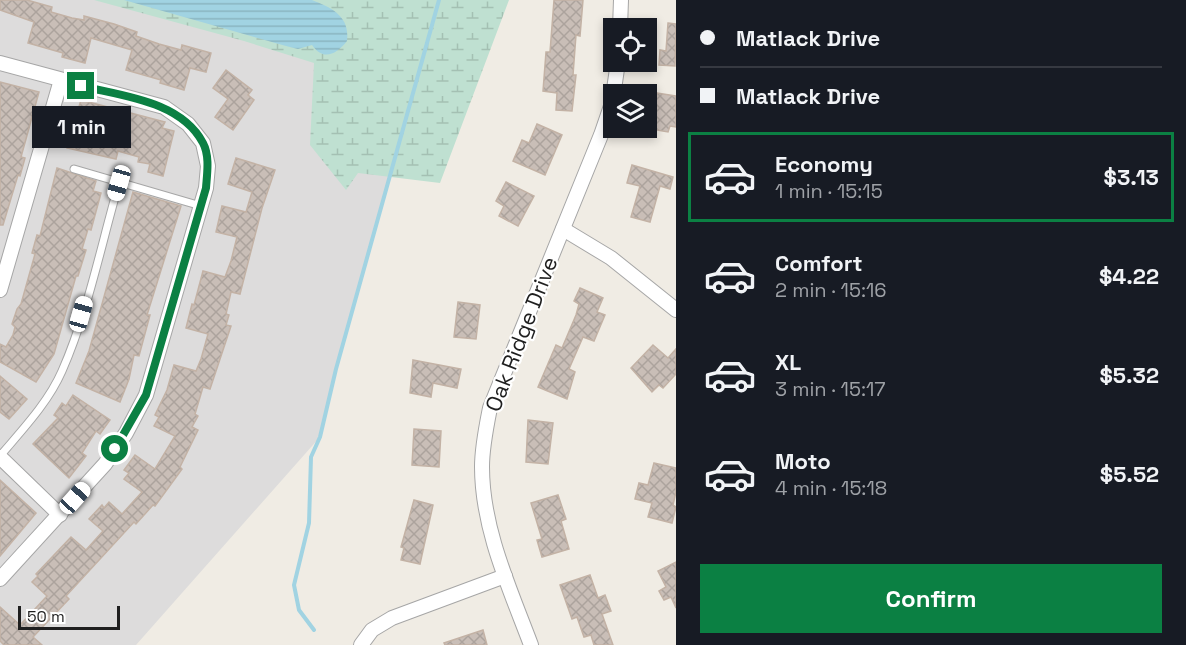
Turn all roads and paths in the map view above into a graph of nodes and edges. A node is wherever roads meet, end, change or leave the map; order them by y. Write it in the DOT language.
graph roads {
  1 [pos="621,0"];
  2 [pos="620,18"];
  3 [pos="0,63"];
  4 [pos="617,72"];
  5 [pos="61,80"];
  6 [pos="74,169"];
  7 [pos="119,183"];
  8 [pos="201,206"];
  9 [pos="563,229"];
  10 [pos="7,239"];
  11 [pos="0,290"];
  12 [pos="676,310"];
  13 [pos="0,457"];
  14 [pos="60,515"];
  15 [pos="505,576"];
  16 [pos="0,579"];
  17 [pos="361,645"];
  18 [pos="531,645"];
  1 -- 2 [label="street"];
  3 -- 5 [label="street"];
  4 -- 9 [label="street, Oak Ridge Drive"];
  5 -- 8 [label="street"];
  5 -- 10 [label="street"];
  6 -- 7 [label="lane"];
  7 -- 8 [label="lane"];
  7 -- 13 [label="lane"];
  8 -- 14 [label="street"];
  9 -- 12 [label="street"];
  9 -- 15 [label="street, Oak Ridge Drive"];
  10 -- 11 [label="street"];
  13 -- 14 [label="street"];
  14 -- 16 [label="street"];
  15 -- 17 [label="street"];
  15 -- 18 [label="street, Oak Ridge Drive"];
}
